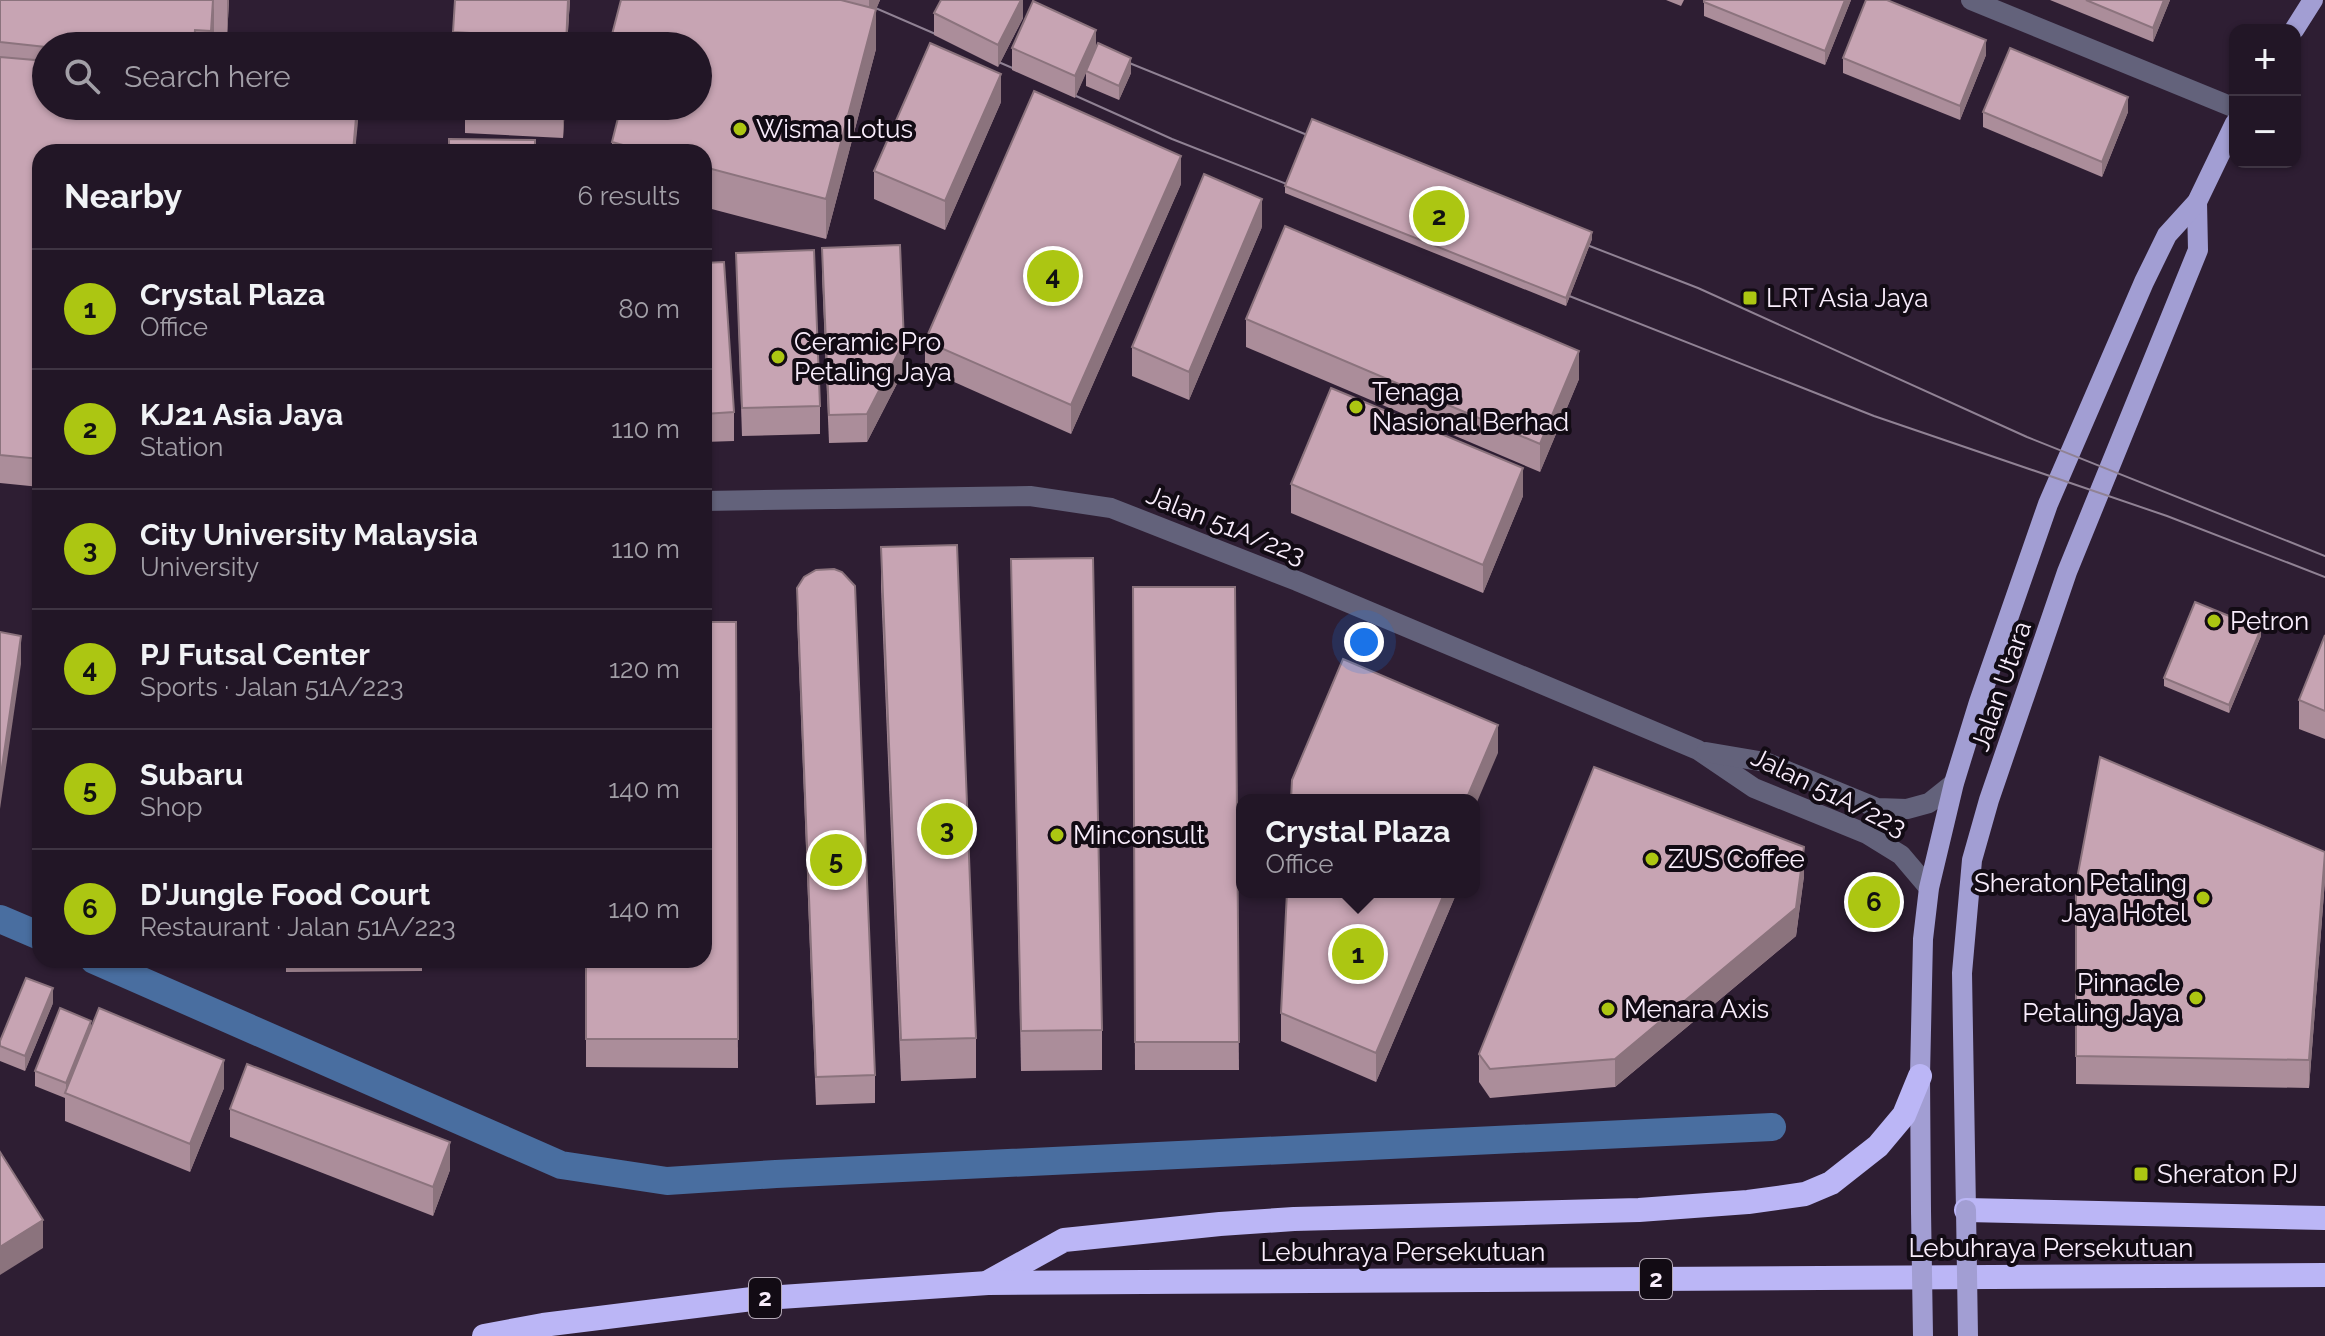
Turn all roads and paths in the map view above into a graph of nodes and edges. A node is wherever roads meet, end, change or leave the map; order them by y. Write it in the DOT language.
graph roads {
  1 [pos="1971,0"];
  2 [pos="2313,0"];
  3 [pos="2298,24"];
  4 [pos="2229,106"];
  5 [pos="2229,135"];
  6 [pos="2197,202"];
  7 [pos="712,501"];
  8 [pos="1698,750"];
  9 [pos="1954,783"];
  10 [pos="1929,888"];
  11 [pos="1920,1076"];
  12 [pos="1966,1210"];
  13 [pos="2325,1218"];
  14 [pos="2325,1275"];
  15 [pos="988,1283"];
  16 [pos="484,1336"];
  17 [pos="1923,1336"];
  18 [pos="1968,1336"];
  1 -- 4 [label="street"];
  2 -- 3 [label="main road"];
  5 -- 6 [label="main road, Jalan Utara"];
  6 -- 9 [label="main road, Jalan Utara"];
  6 -- 12 [label="main road, Jalan Utara"];
  7 -- 8 [label="street, Jalan 51A/223"];
  8 -- 9 [label="street, Jalan 51A/223"];
  8 -- 10 [label="street, Jalan 51A/223"];
  9 -- 10 [label="main road, Jalan Utara"];
  10 -- 11 [label="main road, Jalan Utara"];
  11 -- 15 [label="highway"];
  11 -- 17 [label="main road, Jalan Utara, bridge"];
  12 -- 13 [label="highway"];
  12 -- 18 [label="main road, Jalan Utara, bridge"];
  14 -- 15 [label="highway, Lebuhraya Persekutuan / 2"];
  15 -- 16 [label="highway, Lebuhraya Persekutuan / 2"];
}
